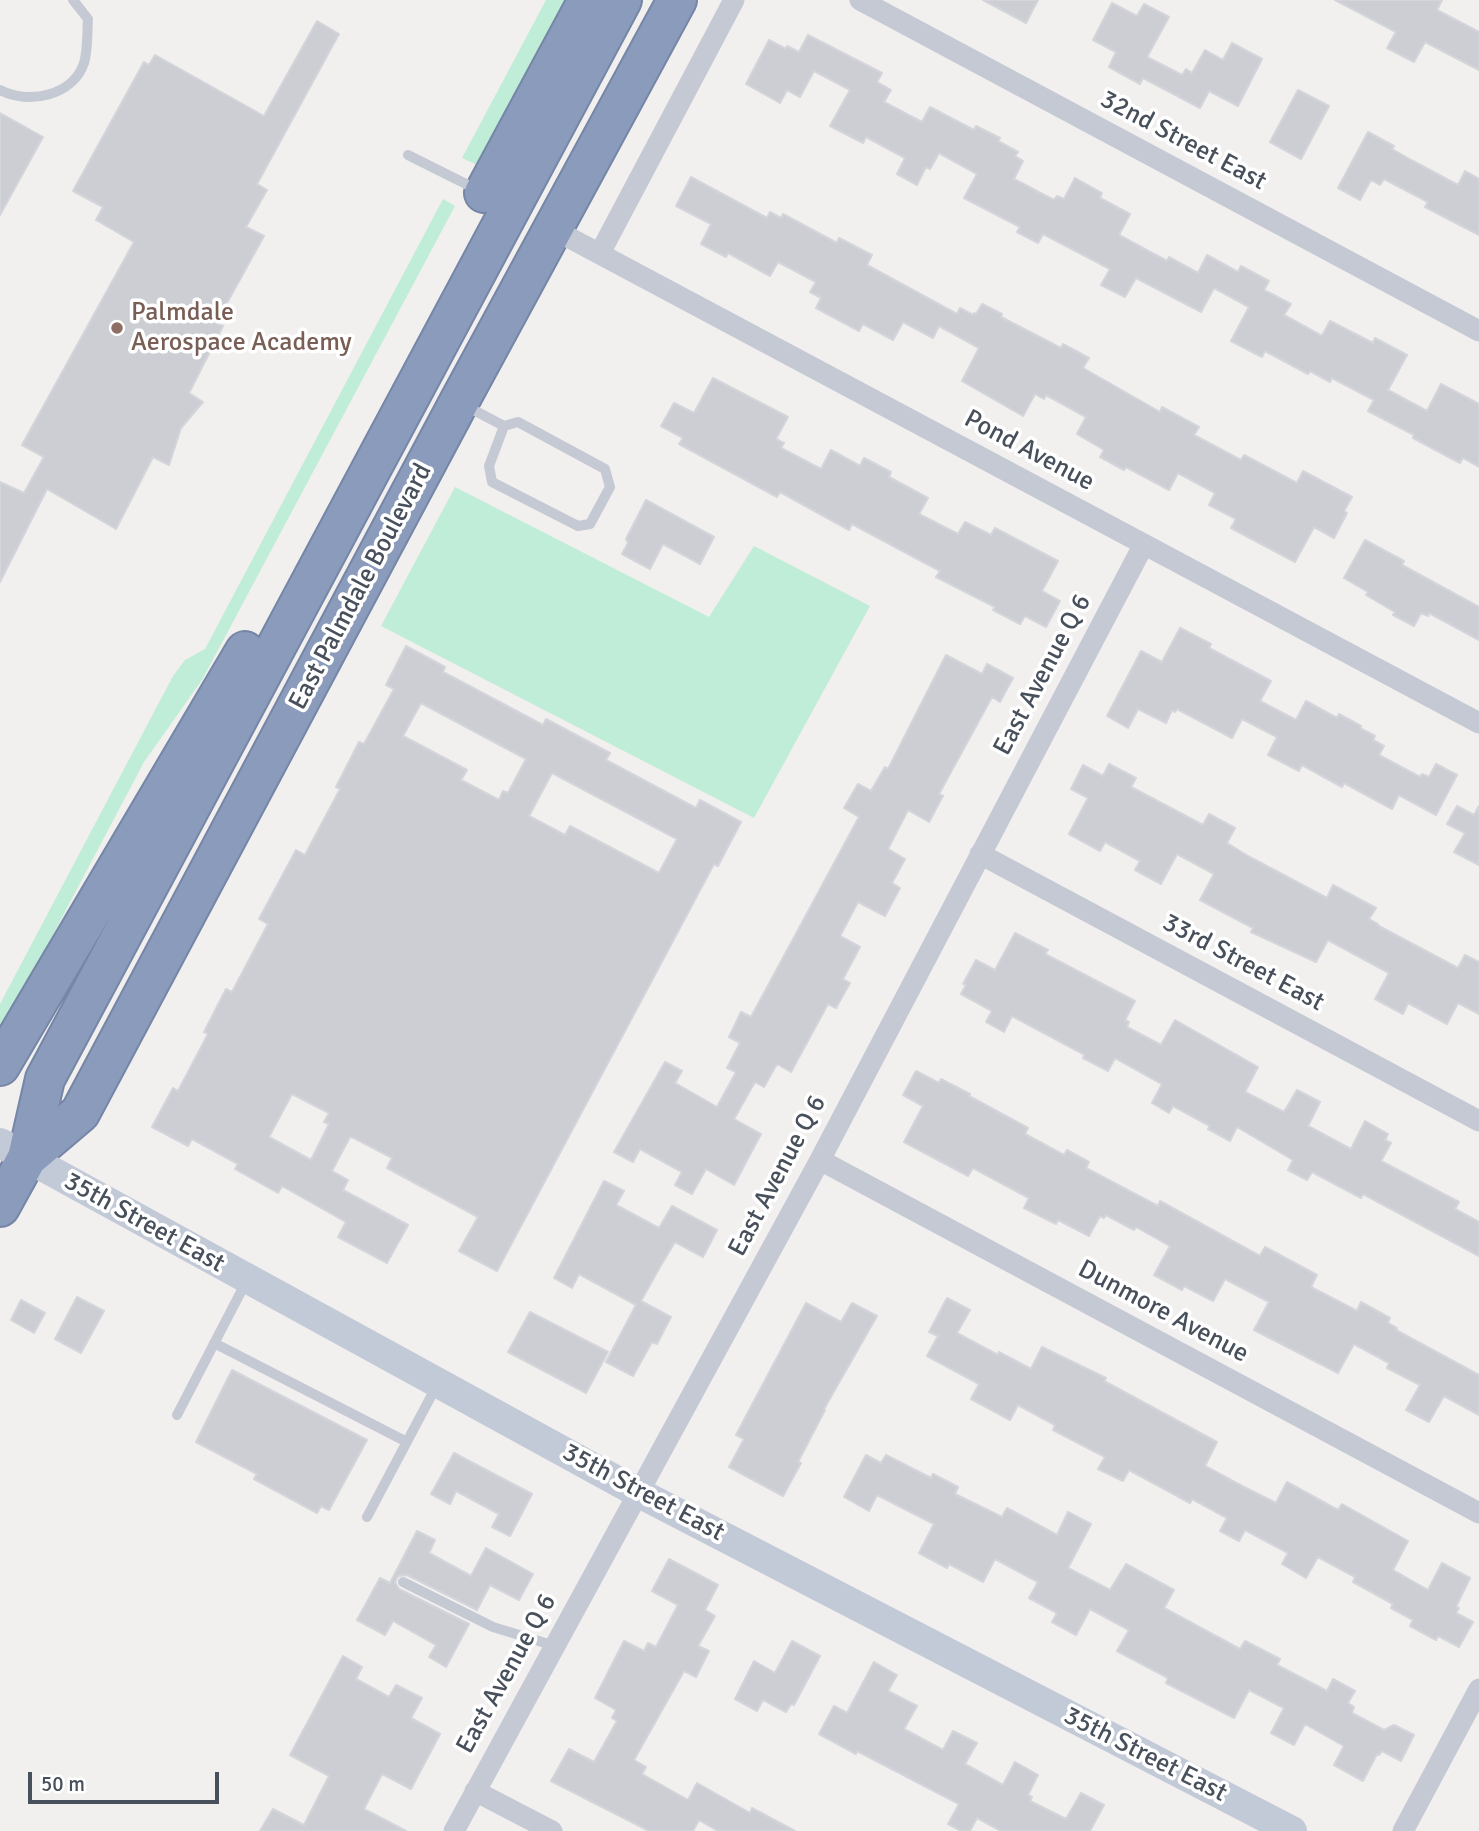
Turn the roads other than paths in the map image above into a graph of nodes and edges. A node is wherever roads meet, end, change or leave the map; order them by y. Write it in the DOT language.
graph roads {
  1 [pos="73,0"];
  2 [pos="589,0"];
  3 [pos="622,0"];
  4 [pos="677,0"];
  5 [pos="734,0"];
  6 [pos="860,0"];
  7 [pos="0,90"];
  8 [pos="408,155"];
  9 [pos="498,200"];
  10 [pos="553,229"];
  11 [pos="600,253"];
  12 [pos="1479,331"];
  13 [pos="459,402"];
  14 [pos="504,426"];
  15 [pos="1144,544"];
  16 [pos="309,585"];
  17 [pos="1479,723"];
  18 [pos="980,854"];
  19 [pos="0,1066"];
  20 [pos="1479,1121"];
  21 [pos="13,1151"];
  22 [pos="820,1160"];
  23 [pos="0,1207"];
  24 [pos="247,1279"];
  25 [pos="215,1343"];
  26 [pos="438,1383"];
  27 [pos="177,1415"];
  28 [pos="407,1442"];
  29 [pos="639,1493"];
  30 [pos="1479,1513"];
  31 [pos="368,1517"];
  32 [pos="403,1582"];
  33 [pos="555,1646"];
  34 [pos="1479,1689"];
  35 [pos="475,1791"];
  36 [pos="454,1831"];
  37 [pos="552,1831"];
  38 [pos="1292,1831"];
  39 [pos="1403,1831"];
  1 -- 7 [label="lane"];
  2 -- 9 [label="highway"];
  3 -- 9 [label="highway, East Palmdale Boulevard"];
  4 -- 10 [label="highway, East Palmdale Boulevard"];
  5 -- 11 [label="street"];
  6 -- 12 [label="street, 32nd Street East"];
  8 -- 9 [label="lane"];
  9 -- 16 [label="highway, East Palmdale Boulevard"];
  10 -- 11 [label="street, Pond Avenue"];
  10 -- 13 [label="highway, East Palmdale Boulevard"];
  11 -- 15 [label="street, Pond Avenue"];
  13 -- 14 [label="lane"];
  13 -- 21 [label="highway, East Palmdale Boulevard"];
  14 -- 14 [label="lane"];
  15 -- 17 [label="street, Pond Avenue"];
  15 -- 18 [label="street, East Avenue Q 6"];
  16 -- 19 [label="highway"];
  16 -- 21 [label="highway, East Palmdale Boulevard"];
  18 -- 20 [label="street, 33rd Street East"];
  18 -- 22 [label="street, East Avenue Q 6"];
  21 -- 23 [label="highway, East Palmdale Boulevard"];
  21 -- 24 [label="street, 35th Street East"];
  22 -- 29 [label="street, East Avenue Q 6"];
  22 -- 30 [label="street, Dunmore Avenue"];
  24 -- 25 [label="lane"];
  24 -- 26 [label="street, 35th Street East"];
  25 -- 27 [label="lane"];
  25 -- 28 [label="lane"];
  26 -- 28 [label="lane"];
  26 -- 29 [label="street, 35th Street East"];
  28 -- 31 [label="lane"];
  29 -- 33 [label="street, East Avenue Q 6"];
  29 -- 38 [label="street, 35th Street East"];
  32 -- 33 [label="lane"];
  33 -- 35 [label="street, East Avenue Q 6"];
  34 -- 39 [label="street"];
  35 -- 36 [label="street, East Avenue Q 6"];
  35 -- 37 [label="street"];
}
